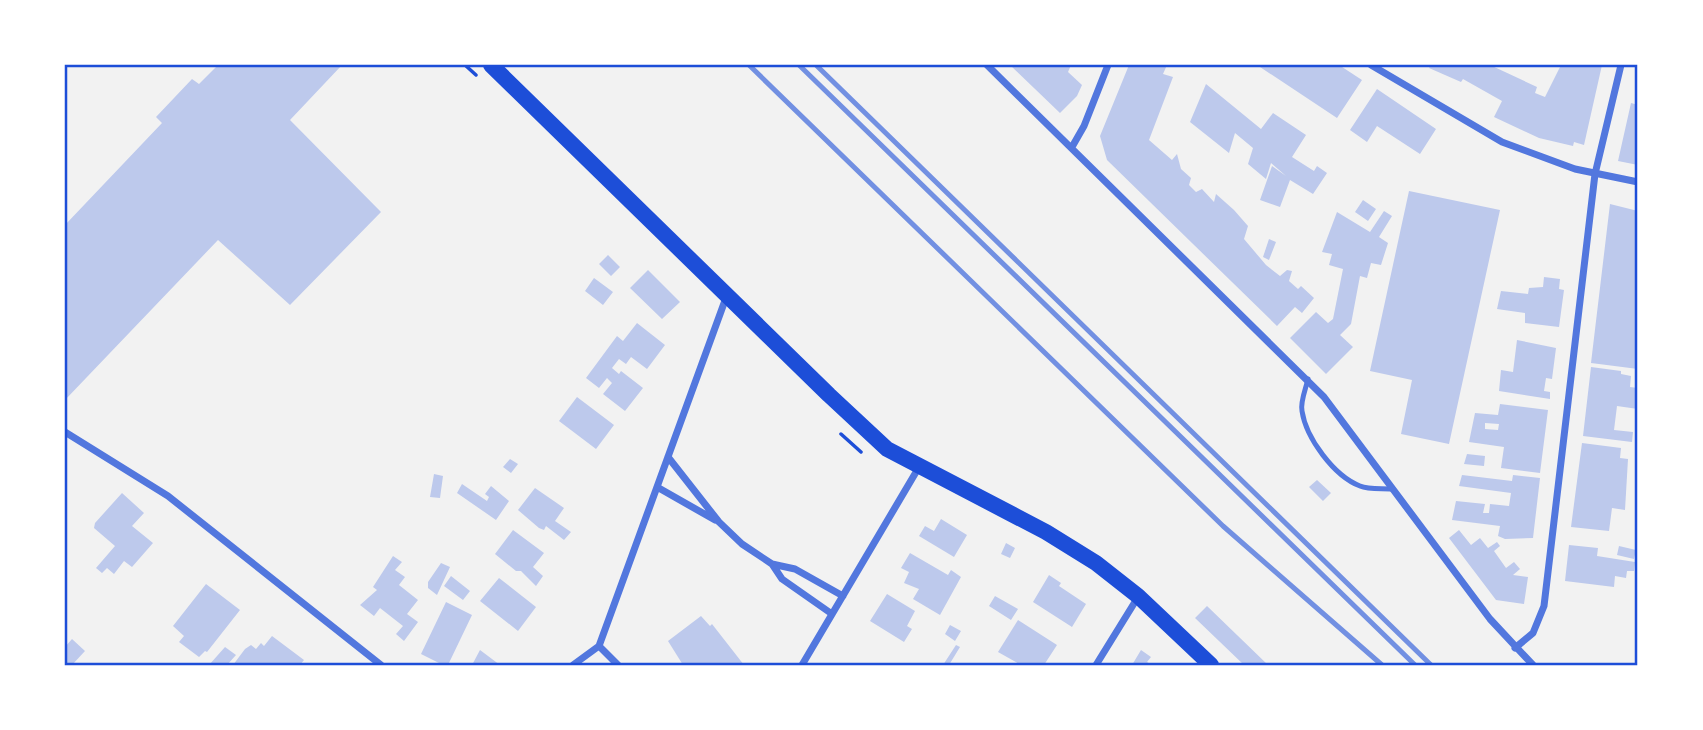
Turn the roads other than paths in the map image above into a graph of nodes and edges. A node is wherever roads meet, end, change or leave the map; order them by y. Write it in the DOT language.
graph roads {
  1 [pos="491,65"];
  2 [pos="987,65"];
  3 [pos="1108,65"];
  4 [pos="1371,65"];
  5 [pos="1621,65"];
  6 [pos="1072,147"];
  7 [pos="1595,174"];
  8 [pos="1638,182"];
  9 [pos="727,295"];
  10 [pos="1308,379"];
  11 [pos="65,432"];
  12 [pos="668,457"];
  13 [pos="919,467"];
  14 [pos="657,487"];
  15 [pos="1392,489"];
  16 [pos="719,522"];
  17 [pos="772,564"];
  18 [pos="843,596"];
  19 [pos="1138,596"];
  20 [pos="832,614"];
  21 [pos="599,646"];
  22 [pos="1515,648"];
  23 [pos="381,665"];
  24 [pos="573,665"];
  25 [pos="618,665"];
  26 [pos="802,665"];
  27 [pos="1096,665"];
  28 [pos="1211,665"];
  29 [pos="1533,665"];
  1 -- 9 [label="main road"];
  2 -- 6 [label="street"];
  3 -- 6 [label="street"];
  4 -- 7 [label="street"];
  5 -- 7 [label="street"];
  6 -- 10 [label="street"];
  7 -- 8 [label="street"];
  7 -- 22 [label="street"];
  9 -- 12 [label="street"];
  9 -- 13 [label="main road"];
  10 -- 15 [label="street"];
  10 -- 15 [label="lane"];
  11 -- 23 [label="street"];
  12 -- 14 [label="street"];
  12 -- 16 [label="street"];
  13 -- 18 [label="street"];
  13 -- 19 [label="main road"];
  14 -- 16 [label="street"];
  14 -- 21 [label="street"];
  15 -- 22 [label="street"];
  16 -- 17 [label="street"];
  17 -- 18 [label="street"];
  17 -- 20 [label="street"];
  18 -- 20 [label="street"];
  19 -- 27 [label="street"];
  19 -- 28 [label="main road"];
  20 -- 26 [label="street"];
  21 -- 24 [label="street"];
  21 -- 25 [label="street"];
  22 -- 29 [label="street"];
}
